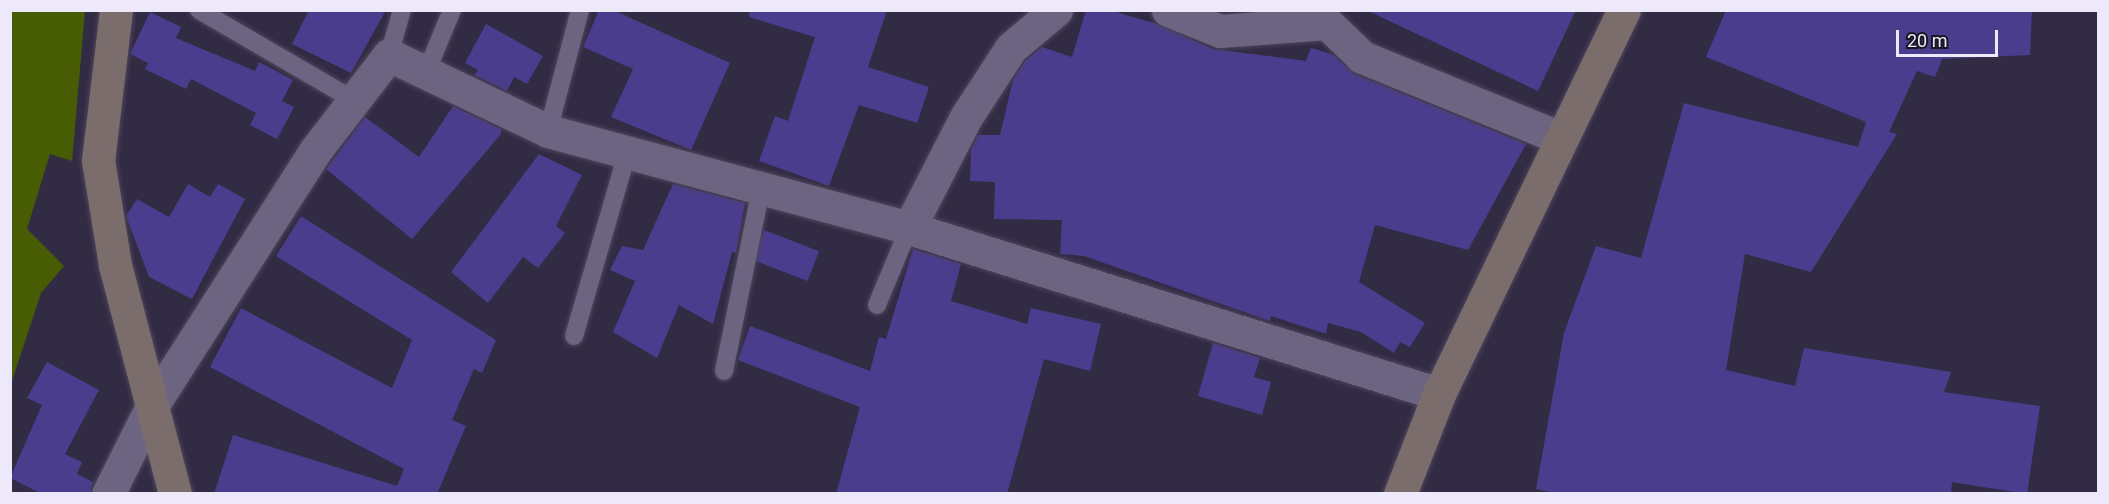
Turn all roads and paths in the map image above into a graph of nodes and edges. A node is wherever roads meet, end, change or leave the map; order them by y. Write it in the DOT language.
graph roads {
  1 [pos="116,10"];
  2 [pos="199,10"];
  3 [pos="402,10"];
  4 [pos="452,10"];
  5 [pos="580,10"];
  6 [pos="1056,10"];
  7 [pos="1168,10"];
  8 [pos="1624,10"];
  9 [pos="1328,17"];
  10 [pos="389,55"];
  11 [pos="426,73"];
  12 [pos="352,99"];
  13 [pos="548,131"];
  14 [pos="1560,138"];
  15 [pos="627,153"];
  16 [pos="761,189"];
  17 [pos="909,228"];
  18 [pos="877,305"];
  19 [pos="574,336"];
  20 [pos="724,371"];
  21 [pos="1439,394"];
  22 [pos="152,406"];
  23 [pos="108,494"];
  24 [pos="175,494"];
  25 [pos="1400,494"];
  1 -- 22 [label="street"];
  2 -- 12 [label="lane"];
  3 -- 10 [label="lane"];
  4 -- 11 [label="lane"];
  5 -- 13 [label="lane"];
  6 -- 17 [label="street"];
  7 -- 9 [label="street"];
  8 -- 14 [label="street"];
  9 -- 14 [label="street"];
  10 -- 11 [label="street"];
  10 -- 12 [label="street"];
  11 -- 13 [label="street"];
  12 -- 22 [label="street"];
  13 -- 15 [label="street"];
  14 -- 21 [label="street"];
  15 -- 16 [label="street"];
  15 -- 19 [label="lane"];
  16 -- 17 [label="street"];
  16 -- 20 [label="lane"];
  17 -- 18 [label="lane"];
  17 -- 21 [label="street"];
  21 -- 25 [label="street"];
  22 -- 23 [label="street"];
  22 -- 24 [label="street"];
}
